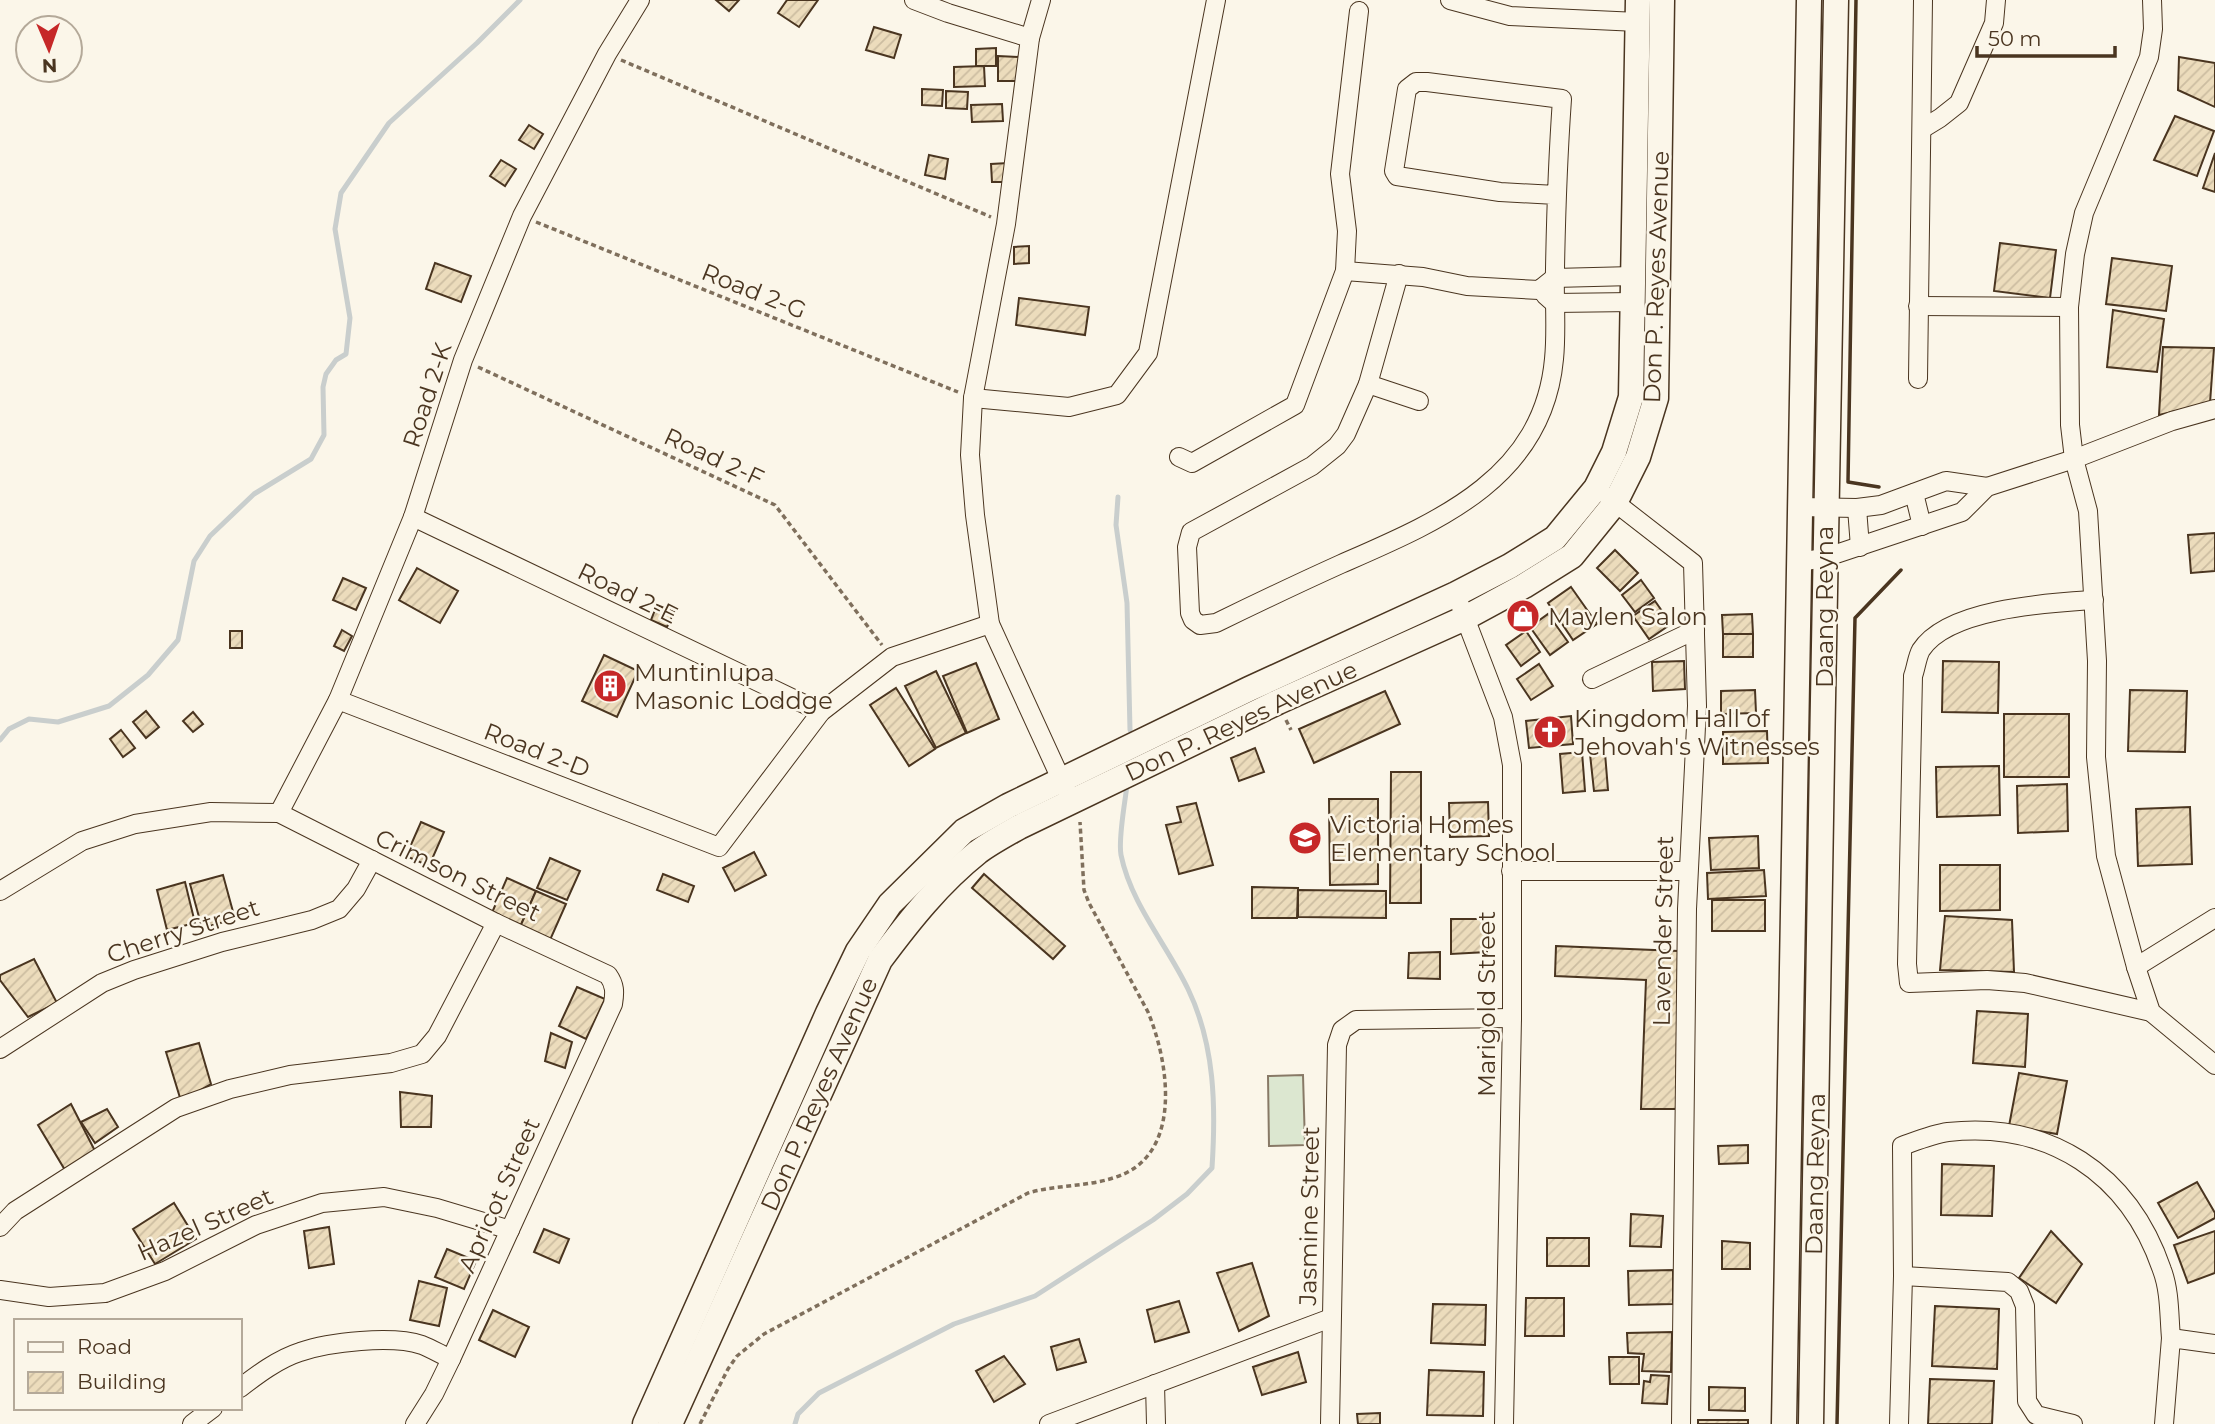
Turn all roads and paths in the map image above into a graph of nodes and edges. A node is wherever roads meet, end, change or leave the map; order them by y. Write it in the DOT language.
graph roads {
  1 [pos="640,0"];
  2 [pos="914,0"];
  3 [pos="1041,0"];
  4 [pos="1216,0"];
  5 [pos="1450,0"];
  6 [pos="1662,0"];
  7 [pos="1809,0"];
  8 [pos="1836,0"];
  9 [pos="1923,0"];
  10 [pos="1996,0"];
  11 [pos="2152,0"];
  12 [pos="1359,11"];
  13 [pos="1638,11"];
  14 [pos="1030,38"];
  15 [pos="607,54"];
  16 [pos="1922,129"];
  17 [pos="1556,195"];
  18 [pos="522,216"];
  19 [pos="1006,223"];
  20 [pos="1634,231"];
  21 [pos="1659,232"];
  22 [pos="1345,271"];
  23 [pos="1399,274"];
  24 [pos="1633,276"];
  25 [pos="1554,278"];
  26 [pos="1539,289"];
  27 [pos="1633,302"];
  28 [pos="1554,303"];
  29 [pos="1918,306"];
  30 [pos="2069,307"];
  31 [pos="463,360"];
  32 [pos="1918,379"];
  33 [pos="1368,384"];
  34 [pos="973,398"];
  35 [pos="1419,401"];
  36 [pos="2215,409"];
  37 [pos="1179,457"];
  38 [pos="2074,458"];
  39 [pos="1987,487"];
  40 [pos="1914,493"];
  41 [pos="1606,495"];
  42 [pos="1799,507"];
  43 [pos="1825,507"];
  44 [pos="1857,508"];
  45 [pos="413,517"];
  46 [pos="1922,526"];
  47 [pos="1860,547"];
  48 [pos="1824,558"];
  49 [pos="1799,562"];
  50 [pos="1456,594"];
  51 [pos="2094,600"];
  52 [pos="1465,618"];
  53 [pos="990,624"];
  54 [pos="1695,630"];
  55 [pos="892,657"];
  56 [pos="1592,678"];
  57 [pos="338,700"];
  58 [pos="821,712"];
  59 [pos="1067,791"];
  60 [pos="279,813"];
  61 [pos="372,860"];
  62 [pos="1511,871"];
  63 [pos="1688,871"];
  64 [pos="0,891"];
  65 [pos="2215,918"];
  66 [pos="496,923"];
  67 [pos="2136,967"];
  68 [pos="613,982"];
  69 [pos="2151,1012"];
  70 [pos="1513,1018"];
  71 [pos="0,1049"];
  72 [pos="2215,1065"];
  73 [pos="0,1227"];
  74 [pos="510,1230"];
  75 [pos="1903,1276"];
  76 [pos="0,1290"];
  77 [pos="1331,1318"];
  78 [pos="2171,1338"];
  79 [pos="2215,1344"];
  80 [pos="451,1359"];
  81 [pos="1155,1384"];
  82 [pos="242,1386"];
  83 [pos="210,1410"];
  84 [pos="192,1424"];
  85 [pos="415,1424"];
  86 [pos="645,1424"];
  87 [pos="670,1424"];
  88 [pos="700,1424"];
  89 [pos="1049,1424"];
  90 [pos="1156,1424"];
  91 [pos="1330,1424"];
  92 [pos="1504,1424"];
  93 [pos="1681,1424"];
  94 [pos="1784,1424"];
  95 [pos="1811,1424"];
  96 [pos="1899,1424"];
  97 [pos="2073,1424"];
  98 [pos="2164,1424"];
  1 -- 15 [label="street, Road 2-K"];
  2 -- 14 [label="street"];
  3 -- 14 [label="street"];
  4 -- 34 [label="street"];
  5 -- 13 [label="street"];
  6 -- 21 [label="street, Don P. Reyes Avenue"];
  7 -- 42 [label="street, Daang Reyna"];
  8 -- 43 [label="street, Daang Reyna"];
  9 -- 16 [label="street"];
  10 -- 16 [label="street"];
  11 -- 30 [label="street"];
  12 -- 22 [label="street"];
  13 -- 20 [label="street, Don P. Reyes Avenue"];
  14 -- 19 [label="street"];
  15 -- 18 [label="street, Road 2-K"];
  15 -- 19 [label="path"];
  16 -- 29 [label="street"];
  17 -- 17 [label="street"];
  17 -- 25 [label="street"];
  18 -- 31 [label="street, Road 2-K"];
  18 -- 34 [label="path, Road 2-G"];
  19 -- 34 [label="street"];
  20 -- 21 [label="street"];
  20 -- 24 [label="street, Don P. Reyes Avenue"];
  21 -- 41 [label="street, Don P. Reyes Avenue"];
  22 -- 23 [label="street"];
  22 -- 37 [label="street"];
  23 -- 26 [label="street"];
  23 -- 33 [label="street"];
  24 -- 25 [label="street"];
  24 -- 27 [label="street, Don P. Reyes Avenue"];
  25 -- 26 [label="street"];
  25 -- 28 [label="street"];
  26 -- 28 [label="street"];
  27 -- 28 [label="street"];
  27 -- 41 [label="street, Don P. Reyes Avenue"];
  28 -- 33 [label="street"];
  29 -- 30 [label="street"];
  29 -- 32 [label="street"];
  30 -- 38 [label="street"];
  31 -- 45 [label="street, Road 2-K"];
  31 -- 55 [label="path, Road 2-F"];
  33 -- 35 [label="street"];
  34 -- 53 [label="street"];
  36 -- 38 [label="street"];
  38 -- 39 [label="street"];
  38 -- 51 [label="street"];
  39 -- 40 [label="street"];
  39 -- 46 [label="street"];
  40 -- 44 [label="street"];
  40 -- 46 [label="street"];
  41 -- 50 [label="street, Don P. Reyes Avenue"];
  41 -- 52 [label="street, Don P. Reyes Avenue"];
  41 -- 54 [label="street, Lavender Street"];
  42 -- 43 [label="street"];
  42 -- 49 [label="street, Daang Reyna"];
  43 -- 44 [label="street"];
  43 -- 48 [label="street, Daang Reyna"];
  44 -- 47 [label="street"];
  45 -- 57 [label="street, Road 2-K"];
  45 -- 58 [label="street, Road 2-E"];
  46 -- 47 [label="street"];
  47 -- 48 [label="street"];
  48 -- 49 [label="street"];
  48 -- 95 [label="street, Daang Reyna"];
  49 -- 94 [label="street, Daang Reyna"];
  50 -- 52 [label="street, Marigold Street"];
  50 -- 59 [label="street, Don P. Reyes Avenue"];
  51 -- 67 [label="street"];
  51 -- 69 [label="street"];
  52 -- 59 [label="street, Don P. Reyes Avenue"];
  52 -- 62 [label="street, Marigold Street"];
  53 -- 55 [label="street"];
  53 -- 59 [label="street"];
  54 -- 56 [label="street"];
  54 -- 63 [label="street, Lavender Street"];
  55 -- 58 [label="street"];
  57 -- 58 [label="street, Road 2-D"];
  57 -- 60 [label="street, Road 2-K"];
  59 -- 86 [label="street, Don P. Reyes Avenue"];
  59 -- 87 [label="street, Don P. Reyes Avenue"];
  59 -- 88 [label="path"];
  60 -- 61 [label="street, Crimson Street"];
  60 -- 64 [label="street"];
  61 -- 66 [label="street, Crimson Street"];
  61 -- 71 [label="street, Cherry Street"];
  62 -- 63 [label="street"];
  62 -- 70 [label="street, Marigold Street"];
  63 -- 93 [label="street, Lavender Street"];
  65 -- 67 [label="street"];
  66 -- 68 [label="street, Crimson Street"];
  66 -- 73 [label="street"];
  67 -- 69 [label="street"];
  68 -- 74 [label="street, Apricot Street"];
  69 -- 72 [label="street"];
  70 -- 77 [label="street, Jasmine Street"];
  70 -- 92 [label="street, Marigold Street"];
  74 -- 76 [label="street, Hazel Street"];
  74 -- 80 [label="street, Apricot Street"];
  75 -- 78 [label="street"];
  75 -- 96 [label="street"];
  75 -- 97 [label="street"];
  77 -- 81 [label="street, Jasmine Street"];
  77 -- 91 [label="street"];
  78 -- 79 [label="street"];
  78 -- 98 [label="street"];
  80 -- 82 [label="street"];
  80 -- 85 [label="street, Apricot Street"];
  81 -- 89 [label="street, Jasmine Street"];
  81 -- 90 [label="street"];
  83 -- 84 [label="street"];
}
